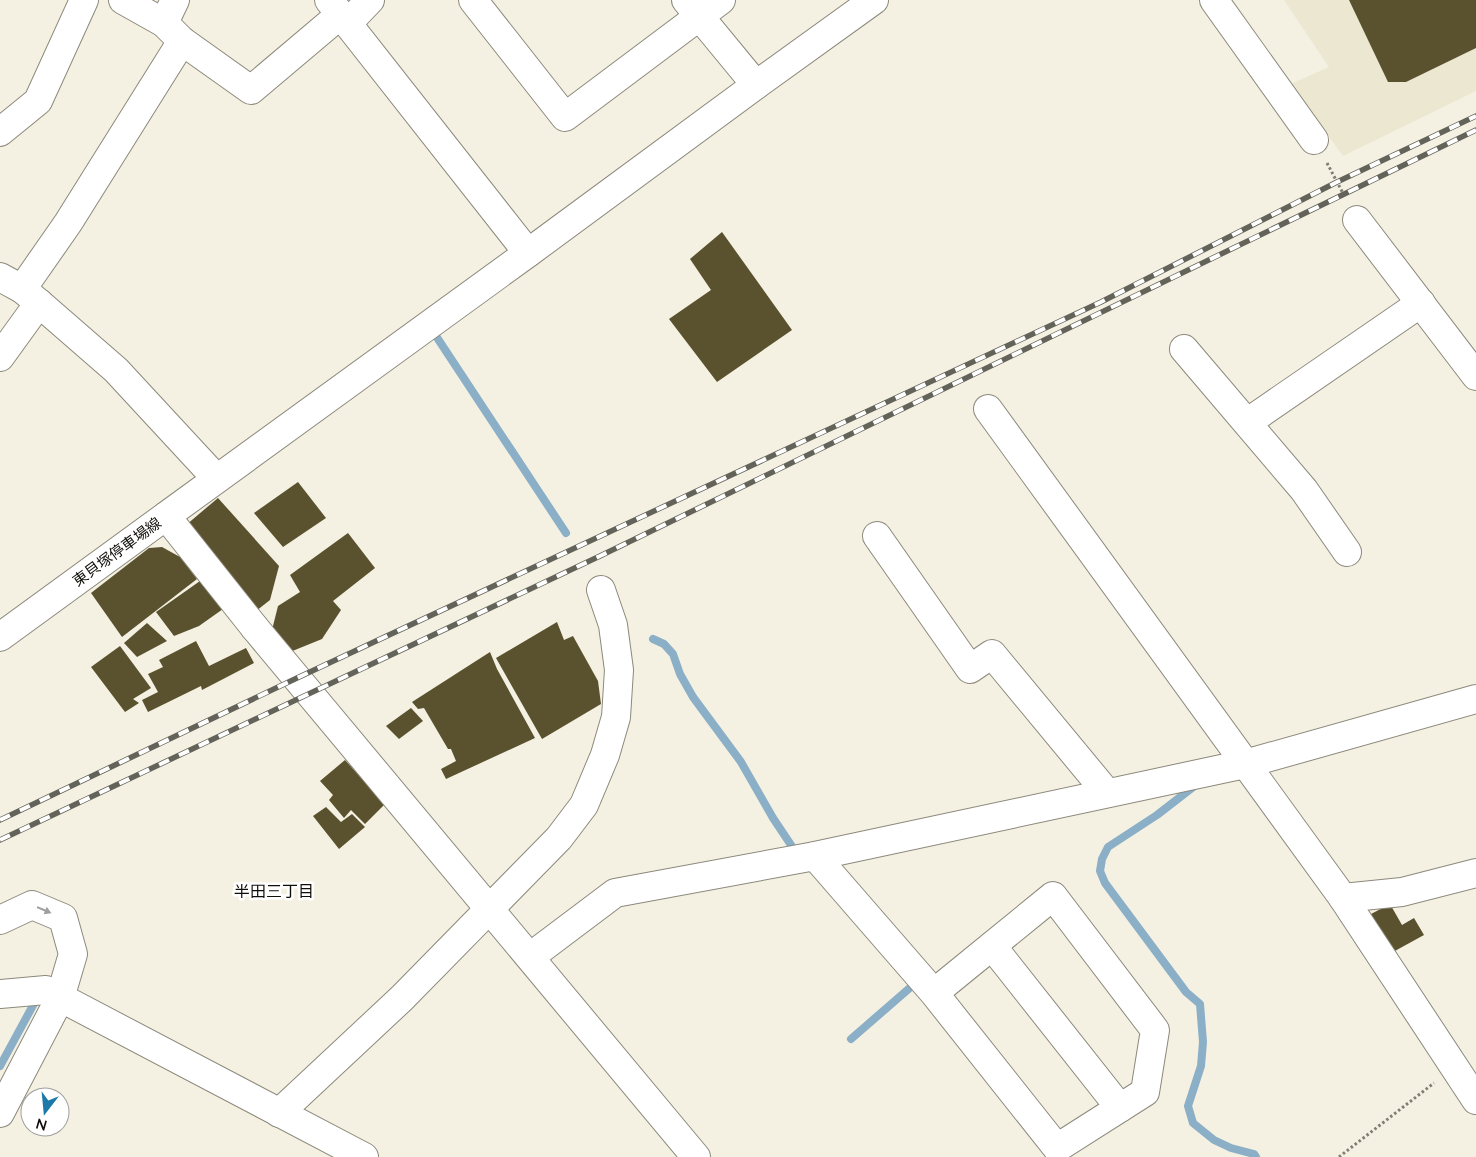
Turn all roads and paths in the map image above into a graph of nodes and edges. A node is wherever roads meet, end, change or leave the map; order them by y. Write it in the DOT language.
graph roads {
  1 [pos="84,0"];
  2 [pos="123,0"];
  3 [pos="370,0"];
  4 [pos="473,0"];
  5 [pos="874,0"];
  6 [pos="1214,0"];
  7 [pos="702,5"];
  8 [pos="339,12"];
  9 [pos="174,21"];
  10 [pos="756,85"];
  11 [pos="0,132"];
  12 [pos="1314,140"];
  13 [pos="1357,220"];
  14 [pos="528,253"];
  15 [pos="20,290"];
  16 [pos="1421,303"];
  17 [pos="1184,349"];
  18 [pos="0,357"];
  19 [pos="1476,376"];
  20 [pos="988,409"];
  21 [pos="1248,422"];
  22 [pos="216,478"];
  23 [pos="166,516"];
  24 [pos="877,536"];
  25 [pos="1347,552"];
  26 [pos="601,590"];
  27 [pos="0,637"];
  28 [pos="1476,699"];
  29 [pos="1245,764"];
  30 [pos="1106,793"];
  31 [pos="815,856"];
  32 [pos="1476,873"];
  33 [pos="1342,898"];
  34 [pos="489,908"];
  35 [pos="0,920"];
  36 [pos="992,946"];
  37 [pos="530,957"];
  38 [pos="934,993"];
  39 [pos="0,994"];
  40 [pos="60,998"];
  41 [pos="1454,1067"];
  42 [pos="1476,1100"];
  43 [pos="1120,1108"];
  44 [pos="0,1113"];
  45 [pos="279,1113"];
  46 [pos="364,1157"];
  47 [pos="696,1157"];
  48 [pos="1339,1157"];
  1 -- 11 [label="street"];
  2 -- 9 [label="street"];
  3 -- 8 [label="street"];
  4 -- 7 [label="street"];
  5 -- 10 [label="street"];
  6 -- 12 [label="street"];
  7 -- 10 [label="street"];
  8 -- 9 [label="street"];
  8 -- 14 [label="street"];
  9 -- 15 [label="street"];
  10 -- 14 [label="street"];
  12 -- 13 [label="path"];
  13 -- 16 [label="street"];
  14 -- 22 [label="street"];
  15 -- 18 [label="street"];
  15 -- 22 [label="street"];
  16 -- 19 [label="street"];
  16 -- 21 [label="street"];
  17 -- 21 [label="street"];
  20 -- 29 [label="street"];
  21 -- 25 [label="street"];
  22 -- 23 [label="street"];
  23 -- 27 [label="street, 東貝塚停車場線"];
  23 -- 34 [label="street, 東貝塚停車場線"];
  24 -- 30 [label="street"];
  26 -- 34 [label="street"];
  28 -- 29 [label="street"];
  29 -- 30 [label="street"];
  29 -- 33 [label="street"];
  30 -- 31 [label="street"];
  31 -- 37 [label="street"];
  31 -- 38 [label="street"];
  32 -- 33 [label="street"];
  33 -- 41 [label="street"];
  34 -- 37 [label="street, 東貝塚停車場線"];
  34 -- 45 [label="street"];
  35 -- 40 [label="street, one-way"];
  36 -- 38 [label="street"];
  36 -- 43 [label="street"];
  36 -- 43 [label="street"];
  37 -- 47 [label="street, 東貝塚停車場線"];
  38 -- 43 [label="street"];
  39 -- 40 [label="street"];
  40 -- 44 [label="street"];
  40 -- 45 [label="street"];
  41 -- 42 [label="street"];
  41 -- 48 [label="path"];
  45 -- 46 [label="street"];
}
